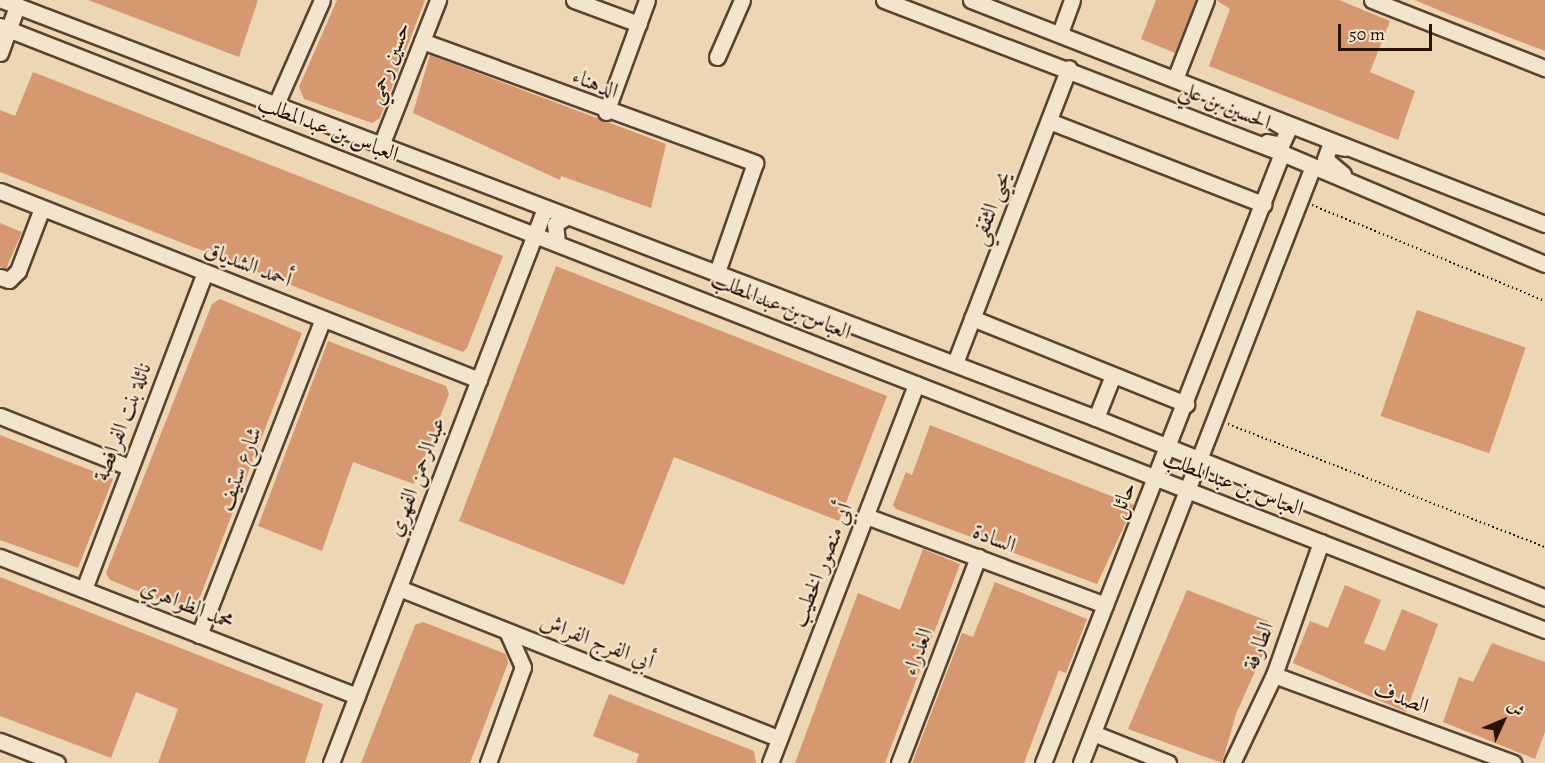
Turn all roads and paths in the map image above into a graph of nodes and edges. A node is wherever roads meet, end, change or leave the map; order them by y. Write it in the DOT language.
graph roads {
  1 [pos="2,0"];
  2 [pos="322,0"];
  3 [pos="438,0"];
  4 [pos="574,0"];
  5 [pos="647,0"];
  6 [pos="742,0"];
  7 [pos="884,0"];
  8 [pos="971,0"];
  9 [pos="1072,0"];
  10 [pos="1206,0"];
  11 [pos="1372,0"];
  12 [pos="17,6"];
  13 [pos="639,24"];
  14 [pos="4,27"];
  15 [pos="1060,33"];
  16 [pos="422,40"];
  17 [pos="0,53"];
  18 [pos="717,57"];
  19 [pos="1069,68"];
  20 [pos="1545,68"];
  21 [pos="1175,79"];
  22 [pos="277,102"];
  23 [pos="1250,107"];
  24 [pos="606,112"];
  25 [pos="1049,121"];
  26 [pos="1237,136"];
  27 [pos="382,143"];
  28 [pos="1365,151"];
  29 [pos="1282,153"];
  30 [pos="1313,166"];
  31 [pos="1356,185"];
  32 [pos="0,192"];
  33 [pos="526,200"];
  34 [pos="1263,204"];
  35 [pos="42,208"];
  36 [pos="546,208"];
  37 [pos="568,216"];
  38 [pos="1306,216"];
  39 [pos="1545,224"];
  40 [pos="519,227"];
  41 [pos="537,234"];
  42 [pos="557,242"];
  43 [pos="1545,264"];
  44 [pos="206,272"];
  45 [pos="717,272"];
  46 [pos="0,278"];
  47 [pos="1545,301"];
  48 [pos="972,318"];
  49 [pos="323,319"];
  50 [pos="955,363"];
  51 [pos="1113,375"];
  52 [pos="479,380"];
  53 [pos="916,384"];
  54 [pos="1186,404"];
  55 [pos="0,416"];
  56 [pos="1096,418"];
  57 [pos="1224,422"];
  58 [pos="1168,448"];
  59 [pos="1201,463"];
  60 [pos="129,467"];
  61 [pos="1156,479"];
  62 [pos="1190,492"];
  63 [pos="866,516"];
  64 [pos="1321,542"];
  65 [pos="1545,547"];
  66 [pos="0,556"];
  67 [pos="978,556"];
  68 [pos="399,588"];
  69 [pos="84,589"];
  70 [pos="1545,598"];
  71 [pos="1105,605"];
  72 [pos="1545,630"];
  73 [pos="507,631"];
  74 [pos="200,635"];
  75 [pos="1274,675"];
  76 [pos="357,696"];
  77 [pos="1093,733"];
  78 [pos="778,738"];
  79 [pos="0,741"];
  80 [pos="50,762"];
  81 [pos="331,763"];
  82 [pos="488,763"];
  83 [pos="770,763"];
  84 [pos="899,763"];
  85 [pos="1043,763"];
  86 [pos="1081,763"];
  87 [pos="1168,763"];
  88 [pos="1232,763"];
  89 [pos="1513,763"];
  1 -- 12 [label="street, العباس بن عبدالمطلب"];
  2 -- 22 [label="street"];
  3 -- 16 [label="street, حسين رحمي"];
  4 -- 13 [label="street"];
  5 -- 13 [label="street"];
  6 -- 18 [label="street"];
  7 -- 19 [label="street, الحسين بن علي"];
  8 -- 15 [label="street, الحسين بن علي"];
  9 -- 15 [label="street"];
  10 -- 21 [label="street"];
  11 -- 20 [label="street"];
  12 -- 14 [label="street"];
  12 -- 22 [label="street, العباس بن عبدالمطلب"];
  13 -- 24 [label="street"];
  14 -- 17 [label="street"];
  14 -- 40 [label="street, العباس بن عبدالمطلب"];
  15 -- 21 [label="street, الحسين بن علي"];
  16 -- 24 [label="street, الدهناء"];
  16 -- 27 [label="street, حسين رحمي"];
  19 -- 25 [label="street, يحيى الثقفي"];
  19 -- 26 [label="street, الحسين بن علي"];
  21 -- 23 [label="street, الحسين بن علي"];
  22 -- 27 [label="street, العباس بن عبدالمطلب"];
  23 -- 26 [label="street"];
  23 -- 28 [label="street, الحسين بن علي"];
  24 -- 45 [label="street, الدهناء"];
  25 -- 34 [label="street"];
  25 -- 48 [label="street, يحيى الثقفي"];
  26 -- 29 [label="street, الحسين بن علي"];
  27 -- 33 [label="street, العباس بن عبدالمطلب"];
  28 -- 31 [label="street"];
  28 -- 39 [label="street, الحسين بن علي"];
  29 -- 30 [label="street, الحسين بن علي"];
  29 -- 34 [label="street, حائل"];
  30 -- 31 [label="street, الحسين بن علي"];
  30 -- 59 [label="street"];
  31 -- 43 [label="street, الحسين بن علي"];
  32 -- 35 [label="street, أحمد الشدياق"];
  33 -- 36 [label="street, العباس بن عبدالمطلب"];
  33 -- 40 [label="street"];
  34 -- 54 [label="street, حائل"];
  35 -- 44 [label="street, أحمد الشدياق"];
  35 -- 46 [label="street"];
  36 -- 37 [label="street, العباس بن عبدالمطلب"];
  36 -- 41 [label="street, عبدالرحمن الفهري"];
  37 -- 42 [label="street"];
  37 -- 45 [label="street, العباس بن عبدالمطلب"];
  38 -- 47 [label="path"];
  40 -- 41 [label="street, العباس بن عبدالمطلب"];
  41 -- 42 [label="street, العباس بن عبدالمطلب"];
  41 -- 52 [label="street, عبدالرحمن الفهري"];
  42 -- 53 [label="street, العباس بن عبدالمطلب"];
  44 -- 49 [label="street, أحمد الشدياق"];
  44 -- 60 [label="street, نائلة بنت الفرافصة"];
  45 -- 50 [label="street, العباس بن عبدالمطلب"];
  48 -- 50 [label="street, يحيى الثقفي"];
  48 -- 51 [label="street"];
  49 -- 52 [label="street, أحمد الشدياق"];
  49 -- 74 [label="street, شارع ستيف"];
  50 -- 56 [label="street, العباس بن عبدالمطلب"];
  51 -- 54 [label="street"];
  51 -- 56 [label="street"];
  52 -- 68 [label="street, عبدالرحمن الفهري"];
  53 -- 61 [label="street, العباس بن عبدالمطلب"];
  53 -- 63 [label="street, أبي منصور الخطيب"];
  54 -- 58 [label="street, حائل"];
  55 -- 60 [label="street"];
  56 -- 58 [label="street, العباس بن عبدالمطلب"];
  57 -- 65 [label="path"];
  58 -- 59 [label="street, العباس بن عبدالمطلب"];
  58 -- 61 [label="street, حائل"];
  59 -- 62 [label="street"];
  59 -- 70 [label="street, العباس بن عبدالمطلب"];
  60 -- 69 [label="street, نائلة بنت الفرافصة"];
  61 -- 62 [label="street, العباس بن عبدالمطلب"];
  61 -- 71 [label="street, حائل"];
  62 -- 64 [label="street, العباس بن عبدالمطلب"];
  62 -- 77 [label="street"];
  63 -- 67 [label="street, السادة"];
  63 -- 78 [label="street, أبي منصور الخطيب"];
  64 -- 72 [label="street, العباس بن عبدالمطلب"];
  64 -- 75 [label="street, الطارفة"];
  66 -- 69 [label="street, محمد الظواهري"];
  67 -- 71 [label="street, السادة"];
  67 -- 84 [label="street, العذراء"];
  68 -- 73 [label="street, أبي الفرج الفراش"];
  68 -- 76 [label="street, عبدالرحمن الفهري"];
  69 -- 74 [label="street, محمد الظواهري"];
  71 -- 85 [label="street, حائل"];
  73 -- 78 [label="street, أبي الفرج الفراش"];
  73 -- 82 [label="street"];
  74 -- 76 [label="street, محمد الظواهري"];
  75 -- 88 [label="street, الطارفة"];
  75 -- 89 [label="street, الصدف"];
  76 -- 81 [label="street, عبدالرحمن الفهري"];
  77 -- 86 [label="street"];
  77 -- 87 [label="street"];
  78 -- 83 [label="street, أبي منصور الخطيب"];
  79 -- 80 [label="street"];
}
